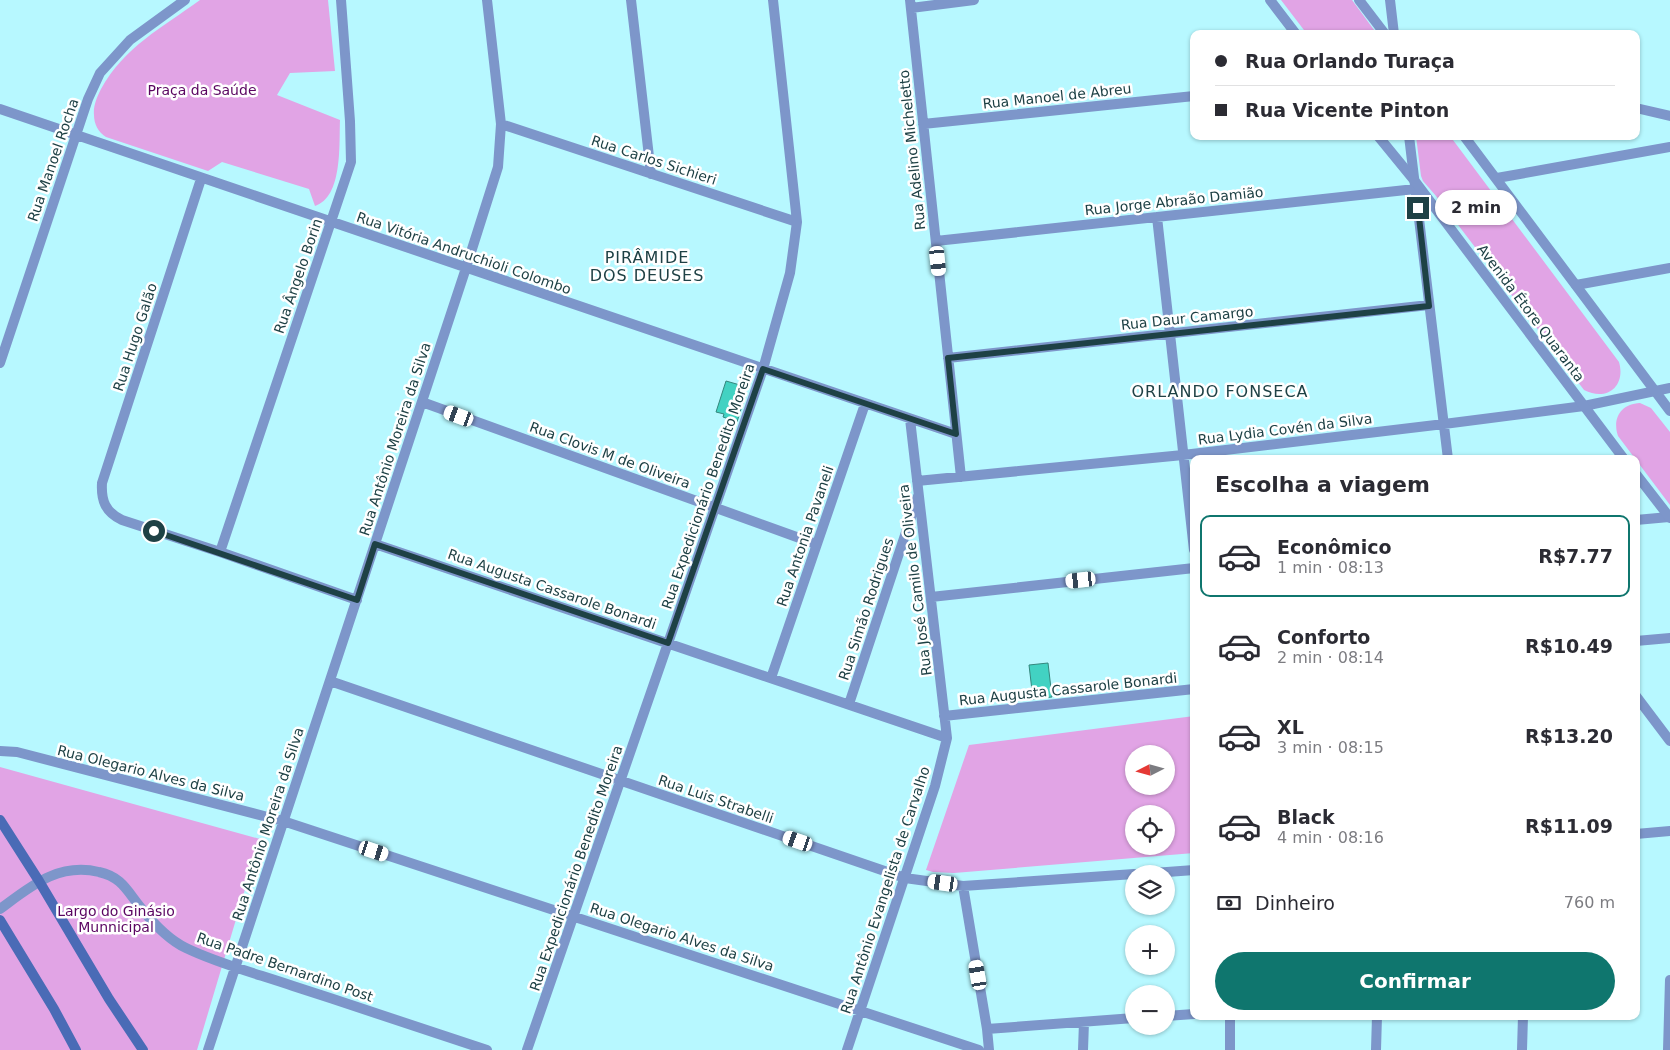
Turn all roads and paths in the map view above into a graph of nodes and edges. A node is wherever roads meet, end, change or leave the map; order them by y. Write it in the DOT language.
graph roads {
  1 [pos="185,0"];
  2 [pos="341,0"];
  3 [pos="487,0"];
  4 [pos="631,0"];
  5 [pos="773,0"];
  6 [pos="974,0"];
  7 [pos="1270,0"];
  8 [pos="1360,0"];
  9 [pos="1390,0"];
  10 [pos="910,4"];
  11 [pos="1293,30"];
  12 [pos="1382,30"];
  13 [pos="1394,30"];
  14 [pos="1190,96"];
  15 [pos="0,109"];
  16 [pos="1640,109"];
  17 [pos="1670,116"];
  18 [pos="502,124"];
  19 [pos="923,124"];
  20 [pos="76,136"];
  21 [pos="1381,140"];
  22 [pos="1410,140"];
  23 [pos="1467,140"];
  24 [pos="1670,146"];
  25 [pos="651,174"];
  26 [pos="1497,178"];
  27 [pos="201,179"];
  28 [pos="1415,184"];
  29 [pos="1157,217"];
  30 [pos="331,222"];
  31 [pos="797,222"];
  32 [pos="936,241"];
  33 [pos="466,268"];
  34 [pos="1670,268"];
  35 [pos="1576,284"];
  36 [pos="1429,306"];
  37 [pos="1170,334"];
  38 [pos="4,339"];
  39 [pos="948,358"];
  40 [pos="0,363"];
  41 [pos="763,369"];
  42 [pos="1670,388"];
  43 [pos="1654,390"];
  44 [pos="422,402"];
  45 [pos="865,404"];
  46 [pos="1584,406"];
  47 [pos="1670,411"];
  48 [pos="910,419"];
  49 [pos="1444,424"];
  50 [pos="956,434"];
  51 [pos="1183,455"];
  52 [pos="1448,455"];
  53 [pos="1621,455"];
  54 [pos="961,477"];
  55 [pos="1640,479"];
  56 [pos="917,481"];
  57 [pos="919,493"];
  58 [pos="715,508"];
  59 [pos="1190,515"];
  60 [pos="1670,517"];
  61 [pos="1640,520"];
  62 [pos="375,544"];
  63 [pos="816,544"];
  64 [pos="220,552"];
  65 [pos="1190,568"];
  66 [pos="931,597"];
  67 [pos="357,600"];
  68 [pos="1670,638"];
  69 [pos="1640,641"];
  70 [pos="668,643"];
  71 [pos="771,678"];
  72 [pos="330,681"];
  73 [pos="1190,689"];
  74 [pos="1640,701"];
  75 [pos="848,704"];
  76 [pos="944,716"];
  77 [pos="947,738"];
  78 [pos="1670,741"];
  79 [pos="0,751"];
  80 [pos="621,781"];
  81 [pos="0,820"];
  82 [pos="283,821"];
  83 [pos="1670,831"];
  84 [pos="4,832"];
  85 [pos="1640,834"];
  86 [pos="1190,870"];
  87 [pos="1175,871"];
  88 [pos="1125,875"];
  89 [pos="905,878"];
  90 [pos="39,881"];
  91 [pos="963,886"];
  92 [pos="0,909"];
  93 [pos="574,916"];
  94 [pos="0,920"];
  95 [pos="235,967"];
  96 [pos="1670,980"];
  97 [pos="1670,994"];
  98 [pos="860,1011"];
  99 [pos="1190,1014"];
  100 [pos="1175,1015"];
  101 [pos="1125,1019"];
  102 [pos="1230,1020"];
  103 [pos="1377,1020"];
  104 [pos="1523,1020"];
  105 [pos="1084,1022"];
  106 [pos="987,1029"];
  107 [pos="76,1050"];
  108 [pos="143,1050"];
  109 [pos="208,1050"];
  110 [pos="487,1050"];
  111 [pos="527,1050"];
  112 [pos="847,1050"];
  113 [pos="979,1050"];
  114 [pos="988,1050"];
  115 [pos="1083,1050"];
  116 [pos="1230,1050"];
  117 [pos="1376,1050"];
  118 [pos="1522,1050"];
  119 [pos="1668,1050"];
  1 -- 20 [label="street, Rua Manoel Rocha"];
  2 -- 30 [label="street, Rua Ângelo Borin"];
  3 -- 18 [label="street, Rua Antônio Moreira da Silva"];
  4 -- 25 [label="street"];
  5 -- 31 [label="street, Rua Expedicionário Benedito Moreira"];
  6 -- 10 [label="street"];
  7 -- 11 [label="street"];
  8 -- 12 [label="street"];
  9 -- 13 [label="street"];
  10 -- 19 [label="street, Rua Adelino Micheletto"];
  14 -- 19 [label="street, Rua Manoel de Abreu"];
  15 -- 20 [label="street, Rua Vitória Andruchioli Colombo"];
  16 -- 17 [label="street"];
  18 -- 25 [label="street, Rua Carlos Sichieri"];
  18 -- 33 [label="street, Rua Antônio Moreira da Silva"];
  19 -- 32 [label="street, Rua Adelino Micheletto"];
  20 -- 27 [label="street, Rua Vitória Andruchioli Colombo"];
  20 -- 38 [label="street, Rua Manoel Rocha"];
  21 -- 28 [label="street, Avenida Étore Quaranta"];
  22 -- 28 [label="street"];
  23 -- 26 [label="street"];
  24 -- 26 [label="street"];
  25 -- 31 [label="street, Rua Carlos Sichieri"];
  26 -- 35 [label="street"];
  27 -- 30 [label="street, Rua Vitória Andruchioli Colombo"];
  27 -- 64 [label="street, Rua Hugo Galão"];
  28 -- 29 [label="street, Rua Jorge Abraão Damião"];
  28 -- 36 [label="street"];
  28 -- 46 [label="street, Avenida Étore Quaranta"];
  29 -- 32 [label="street, Rua Jorge Abraão Damião"];
  29 -- 37 [label="street"];
  30 -- 33 [label="street, Rua Vitória Andruchioli Colombo"];
  30 -- 64 [label="street, Rua Ângelo Borin"];
  31 -- 41 [label="street, Rua Expedicionário Benedito Moreira"];
  32 -- 39 [label="street, Rua Adelino Micheletto"];
  33 -- 41 [label="street, Rua Vitória Andruchioli Colombo"];
  33 -- 44 [label="street, Rua Antônio Moreira da Silva"];
  34 -- 35 [label="street"];
  35 -- 43 [label="street"];
  36 -- 37 [label="street, Rua Daur Camargo"];
  36 -- 49 [label="street"];
  37 -- 39 [label="street, Rua Daur Camargo"];
  37 -- 51 [label="street"];
  38 -- 40 [label="street, Rua Manoel Rocha"];
  39 -- 50 [label="street, Rua Adelino Micheletto"];
  41 -- 45 [label="street, Rua Vitória Andruchioli Colombo"];
  41 -- 58 [label="street, Rua Expedicionário Benedito Moreira"];
  42 -- 43 [label="street, Rua Lydia Covén da Silva"];
  43 -- 46 [label="street, Rua Lydia Covén da Silva"];
  43 -- 47 [label="street"];
  44 -- 58 [label="street, Rua Clovis M de Oliveira"];
  44 -- 62 [label="street, Rua Antônio Moreira da Silva"];
  45 -- 48 [label="street, Rua Vitória Andruchioli Colombo"];
  45 -- 63 [label="street, Rua Antonia Pavaneli"];
  46 -- 49 [label="street, Rua Lydia Covén da Silva"];
  46 -- 53 [label="street, Avenida Étore Quaranta"];
  48 -- 50 [label="street, Rua Vitória Andruchioli Colombo"];
  48 -- 56 [label="street, Rua José Camilo de Oliveira"];
  49 -- 51 [label="street, Rua Lydia Covén da Silva"];
  49 -- 52 [label="street"];
  50 -- 54 [label="street, Rua Adelino Micheletto"];
  51 -- 54 [label="street, Rua Lydia Covén da Silva"];
  51 -- 59 [label="street"];
  54 -- 56 [label="street, Rua Lydia Covén da Silva"];
  55 -- 60 [label="street"];
  56 -- 57 [label="street, Rua José Camilo de Oliveira"];
  57 -- 66 [label="street, Rua José Camilo de Oliveira"];
  57 -- 75 [label="street, Rua Simão Rodrigues"];
  58 -- 63 [label="street, Rua Clovis M de Oliveira"];
  58 -- 70 [label="street, Rua Expedicionário Benedito Moreira"];
  60 -- 61 [label="street"];
  62 -- 67 [label="street, Rua Antônio Moreira da Silva"];
  62 -- 70 [label="street, Rua Augusta Cassarole Bonardi"];
  63 -- 71 [label="street, Rua Antonia Pavaneli"];
  64 -- 67 [label="street"];
  65 -- 66 [label="street"];
  66 -- 76 [label="street, Rua José Camilo de Oliveira"];
  67 -- 72 [label="street, Rua Antônio Moreira da Silva"];
  68 -- 69 [label="street"];
  70 -- 71 [label="street, Rua Augusta Cassarole Bonardi"];
  70 -- 80 [label="street, Rua Expedicionário Benedito Moreira"];
  71 -- 75 [label="street, Rua Augusta Cassarole Bonardi"];
  72 -- 80 [label="street, Rua Luis Strabelli"];
  72 -- 82 [label="street, Rua Antônio Moreira da Silva"];
  73 -- 76 [label="street, Rua Augusta Cassarole Bonardi"];
  74 -- 78 [label="street"];
  75 -- 77 [label="street, Rua Augusta Cassarole Bonardi"];
  76 -- 77 [label="street, Rua José Camilo de Oliveira"];
  77 -- 89 [label="street, Rua Antônio Evangelista de Carvalho"];
  79 -- 82 [label="street, Rua Olegario Alves da Silva"];
  80 -- 89 [label="street, Rua Luis Strabelli"];
  80 -- 93 [label="street, Rua Expedicionário Benedito Moreira"];
  81 -- 84 [label="main road"];
  82 -- 93 [label="street, Rua Olegario Alves da Silva"];
  82 -- 95 [label="street, Rua Antônio Moreira da Silva"];
  83 -- 85 [label="street"];
  84 -- 90 [label="main road"];
  86 -- 87 [label="street"];
  88 -- 91 [label="street, Rua Luis Strabelli"];
  89 -- 91 [label="street, Rua Luis Strabelli"];
  89 -- 98 [label="street, Rua Antônio Evangelista de Carvalho"];
  90 -- 92 [label="street, Rua Padre Bernardino Post"];
  90 -- 95 [label="street, Rua Padre Bernardino Post"];
  90 -- 108 [label="main road"];
  91 -- 106 [label="street"];
  93 -- 98 [label="street, Rua Olegario Alves da Silva"];
  93 -- 111 [label="street, Rua Expedicionário Benedito Moreira"];
  94 -- 107 [label="main road"];
  95 -- 109 [label="street, Rua Antônio Moreira da Silva"];
  95 -- 110 [label="street, Rua Padre Bernardino Post"];
  96 -- 97 [label="street"];
  97 -- 119 [label="street"];
  98 -- 112 [label="street, Rua Antônio Evangelista de Carvalho"];
  98 -- 113 [label="street, Rua Olegario Alves da Silva"];
  99 -- 100 [label="street"];
  101 -- 105 [label="street"];
  102 -- 116 [label="street"];
  103 -- 117 [label="street"];
  104 -- 118 [label="street"];
  105 -- 106 [label="street"];
  105 -- 115 [label="street"];
  106 -- 114 [label="street"];
}
